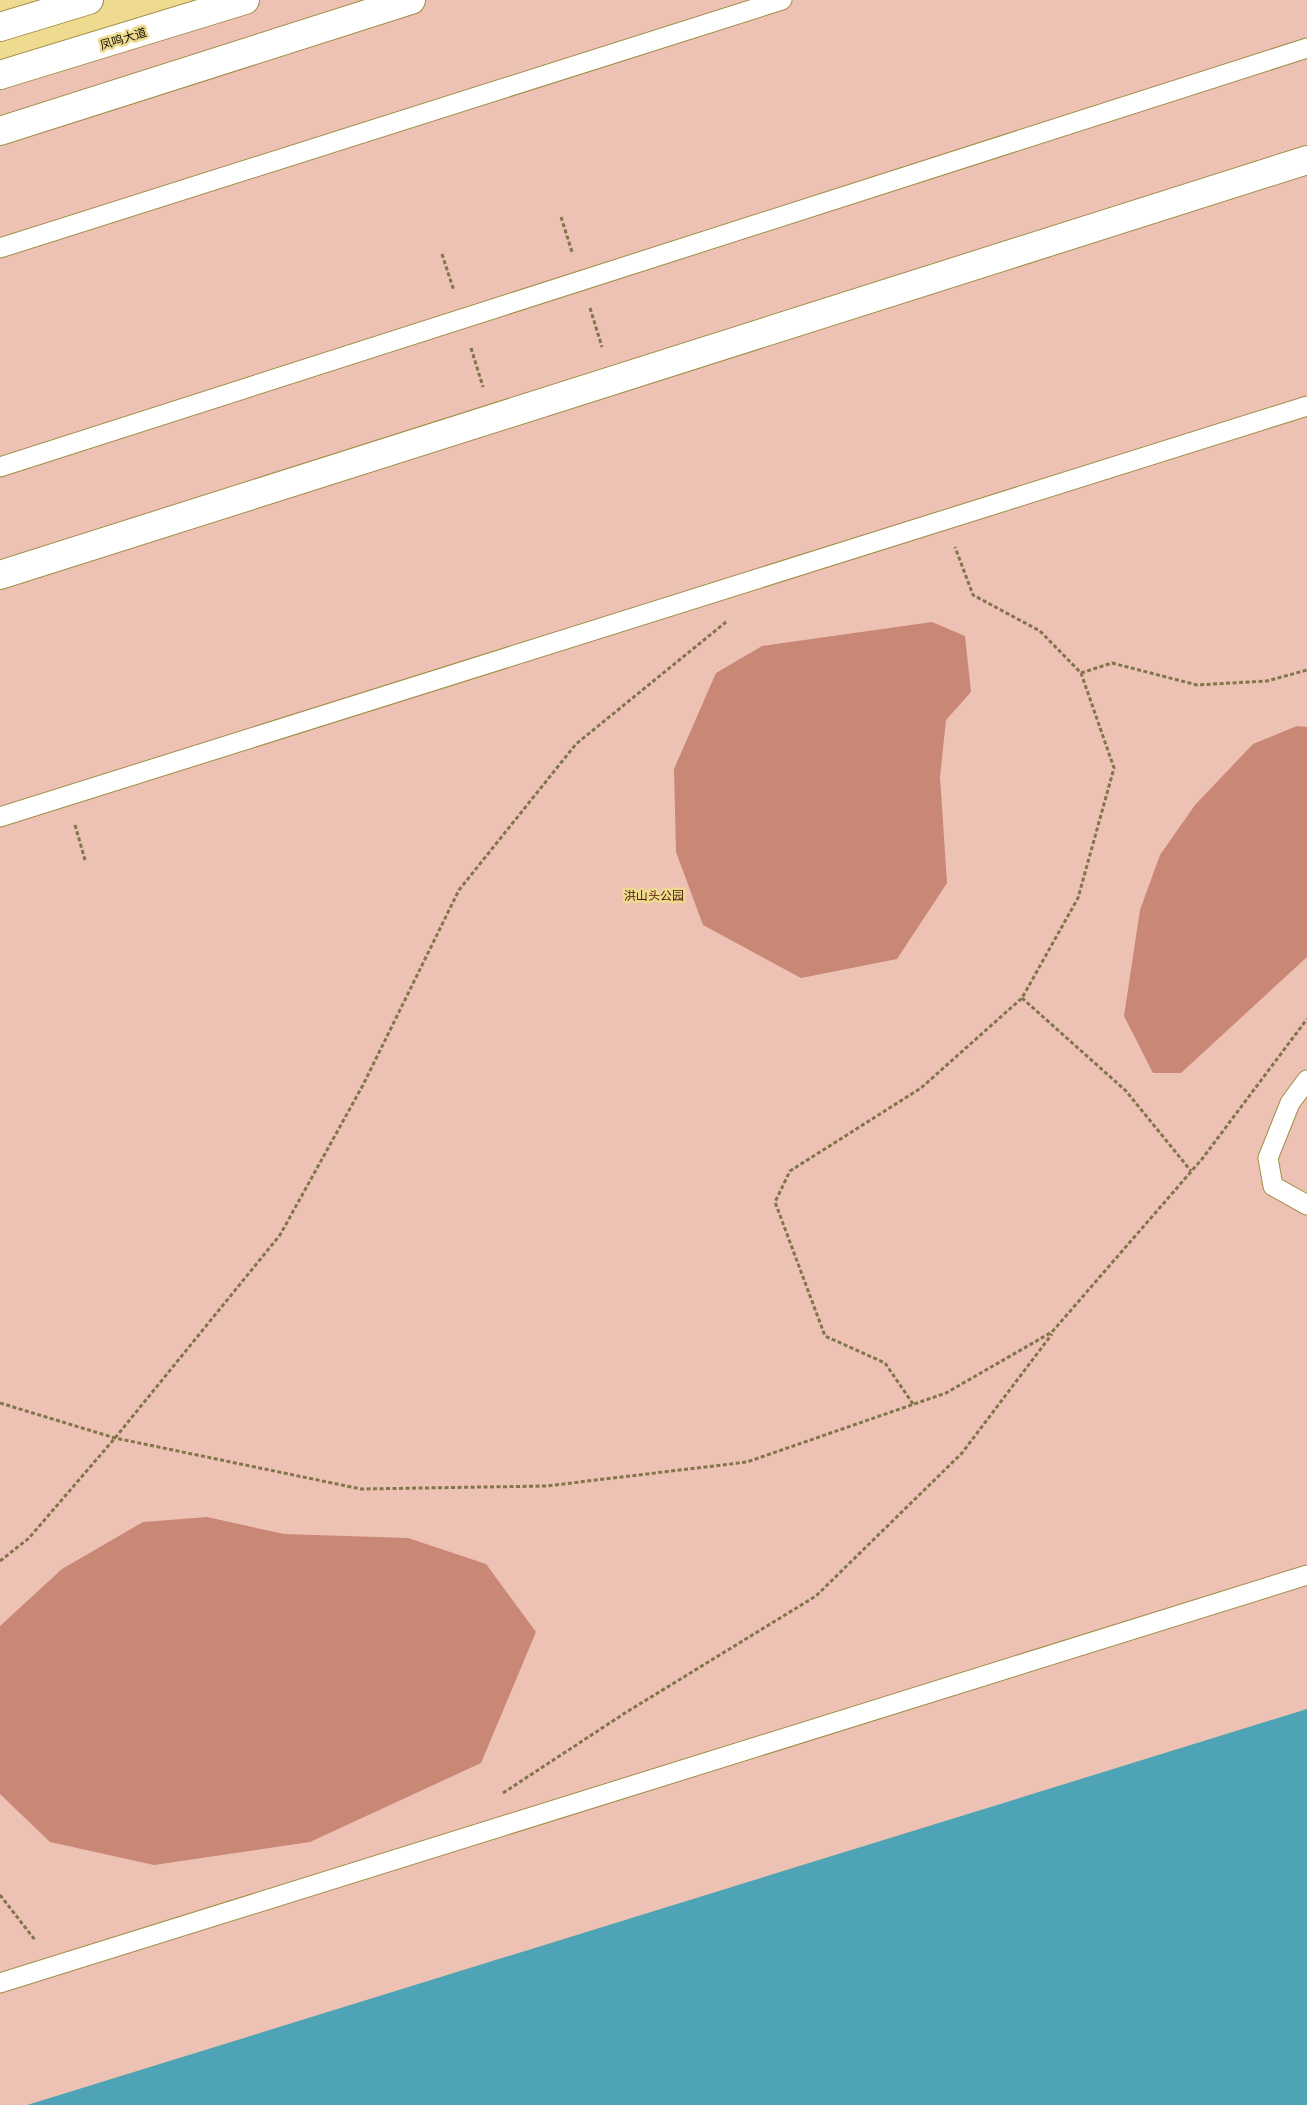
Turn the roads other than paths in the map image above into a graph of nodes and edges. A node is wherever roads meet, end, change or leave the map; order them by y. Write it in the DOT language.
graph roads {
  1 [pos="89,0"];
  2 [pos="245,0"];
  3 [pos="411,0"];
  4 [pos="782,0"];
  5 [pos="0,27"];
  6 [pos="1307,48"];
  7 [pos="0,75"];
  8 [pos="0,131"];
  9 [pos="1307,160"];
  10 [pos="0,248"];
  11 [pos="1307,406"];
  12 [pos="0,467"];
  13 [pos="0,575"];
  14 [pos="0,817"];
  15 [pos="1307,1080"];
  16 [pos="1307,1205"];
  17 [pos="1307,1575"];
  18 [pos="0,1983"];
  1 -- 5 [label="street"];
  2 -- 7 [label="street, 凤鸣大道"];
  3 -- 8 [label="street"];
  4 -- 10 [label="lane"];
  6 -- 12 [label="lane"];
  9 -- 13 [label="street"];
  11 -- 14 [label="lane"];
  15 -- 16 [label="lane"];
  17 -- 18 [label="lane"];
}
